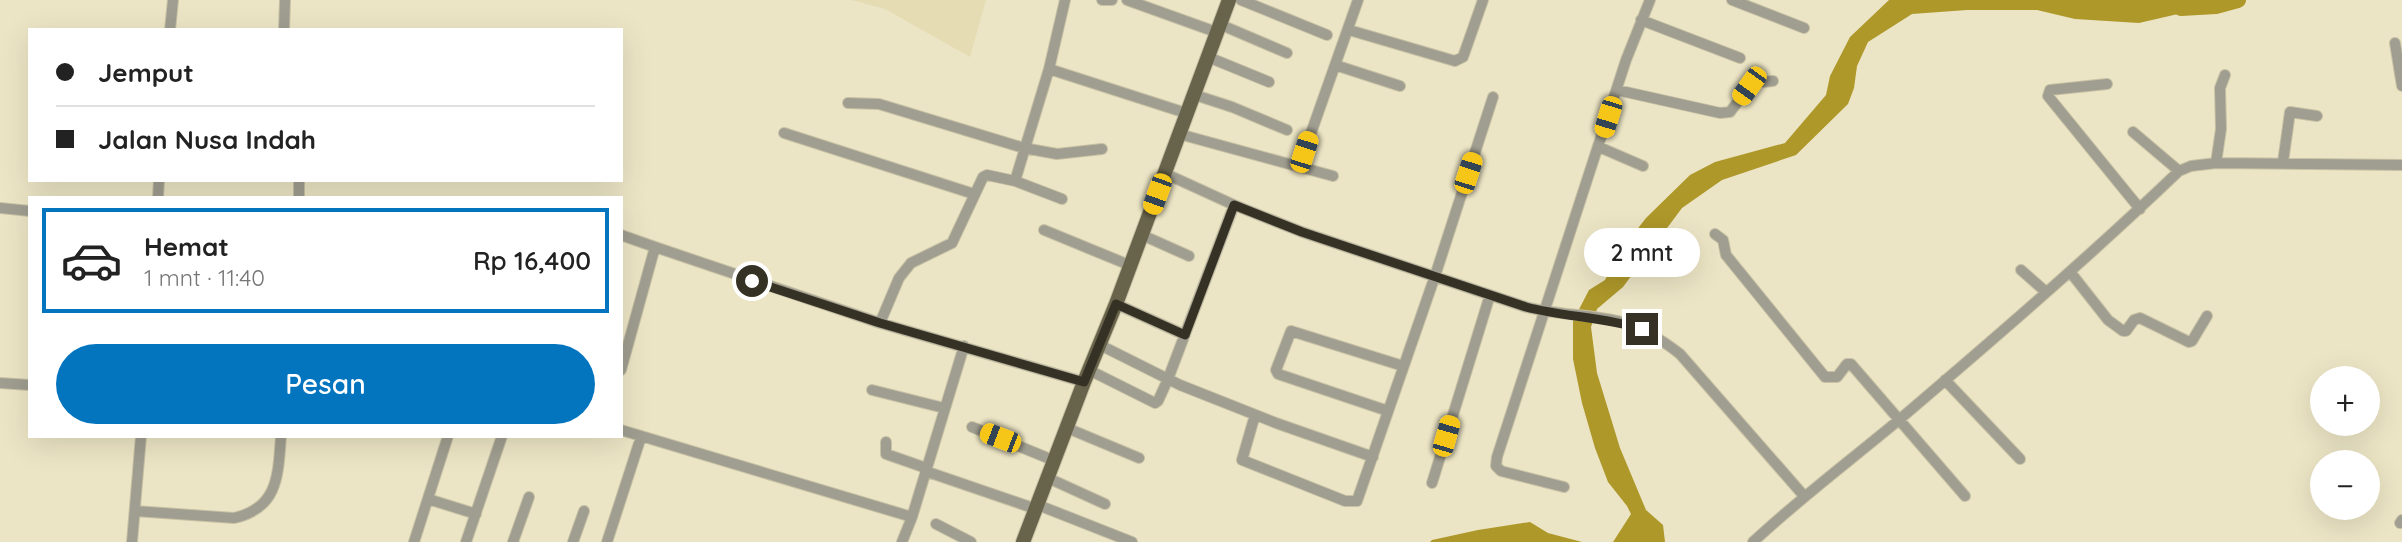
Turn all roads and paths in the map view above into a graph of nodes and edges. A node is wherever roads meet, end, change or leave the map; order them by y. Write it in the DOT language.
graph roads {
  1 [pos="173,0"];
  2 [pos="285,0"];
  3 [pos="1065,0"];
  4 [pos="1102,0"];
  5 [pos="1112,0"];
  6 [pos="1128,0"];
  7 [pos="1229,0"];
  8 [pos="1241,0"];
  9 [pos="1358,0"];
  10 [pos="1483,0"];
  11 [pos="1650,0"];
  12 [pos="1732,0"];
  13 [pos="1771,0"];
  14 [pos="1766,13"];
  15 [pos="1641,20"];
  16 [pos="170,28"];
  17 [pos="284,28"];
  18 [pos="1804,28"];
  19 [pos="1218,29"];
  20 [pos="1349,30"];
  21 [pos="1327,35"];
  22 [pos="2395,43"];
  23 [pos="1287,53"];
  24 [pos="1208,57"];
  25 [pos="1740,58"];
  26 [pos="1335,65"];
  27 [pos="1049,69"];
  28 [pos="2225,75"];
  29 [pos="1773,81"];
  30 [pos="1269,82"];
  31 [pos="2107,84"];
  32 [pos="1401,86"];
  33 [pos="2402,86"];
  34 [pos="1617,90"];
  35 [pos="1195,95"];
  36 [pos="1493,97"];
  37 [pos="848,103"];
  38 [pos="1186,113"];
  39 [pos="2317,116"];
  40 [pos="1287,130"];
  41 [pos="2133,132"];
  42 [pos="784,133"];
  43 [pos="1179,134"];
  44 [pos="1600,147"];
  45 [pos="1024,148"];
  46 [pos="1101,149"];
  47 [pos="2283,162"];
  48 [pos="2216,163"];
  49 [pos="2402,165"];
  50 [pos="1643,166"];
  51 [pos="1299,167"];
  52 [pos="2179,171"];
  53 [pos="1164,173"];
  54 [pos="1333,176"];
  55 [pos="1015,181"];
  56 [pos="974,194"];
  57 [pos="1062,199"];
  58 [pos="1234,205"];
  59 [pos="0,208"];
  60 [pos="2140,208"];
  61 [pos="28,211"];
  62 [pos="1044,230"];
  63 [pos="1716,234"];
  64 [pos="1142,235"];
  65 [pos="623,236"];
  66 [pos="655,247"];
  67 [pos="1189,256"];
  68 [pos="1129,265"];
  69 [pos="2021,270"];
  70 [pos="2071,273"];
  71 [pos="1435,276"];
  72 [pos="2046,292"];
  73 [pos="1490,295"];
  74 [pos="1116,304"];
  75 [pos="1550,313"];
  76 [pos="2207,316"];
  77 [pos="880,323"];
  78 [pos="1185,335"];
  79 [pos="1100,345"];
  80 [pos="964,346"];
  81 [pos="623,363"];
  82 [pos="1403,366"];
  83 [pos="1086,376"];
  84 [pos="1168,379"];
  85 [pos="1945,380"];
  86 [pos="0,383"];
  87 [pos="28,385"];
  88 [pos="872,390"];
  89 [pos="944,408"];
  90 [pos="1388,411"];
  91 [pos="1255,415"];
  92 [pos="1900,419"];
  93 [pos="972,427"];
  94 [pos="1067,428"];
  95 [pos="623,431"];
  96 [pos="141,438"];
  97 [pos="281,438"];
  98 [pos="447,438"];
  99 [pos="501,438"];
  100 [pos="640,438"];
  101 [pos="886,442"];
  102 [pos="1373,457"];
  103 [pos="1139,458"];
  104 [pos="2020,459"];
  105 [pos="1055,461"];
  106 [pos="926,469"];
  107 [pos="1048,478"];
  108 [pos="1432,483"];
  109 [pos="1564,487"];
  110 [pos="529,496"];
  111 [pos="1804,496"];
  112 [pos="1965,496"];
  113 [pos="428,499"];
  114 [pos="1105,504"];
  115 [pos="1037,507"];
  116 [pos="135,511"];
  117 [pos="584,511"];
  118 [pos="476,514"];
  119 [pos="912,517"];
  120 [pos="936,524"];
  121 [pos="1028,541"];
  122 [pos="132,542"];
  123 [pos="414,542"];
  124 [pos="466,542"];
  125 [pos="513,542"];
  126 [pos="573,542"];
  127 [pos="607,542"];
  128 [pos="902,542"];
  129 [pos="971,542"];
  130 [pos="1132,542"];
  131 [pos="1753,542"];
  1 -- 16 [label="street"];
  2 -- 17 [label="street"];
  3 -- 27 [label="street"];
  4 -- 5 [label="street"];
  6 -- 19 [label="street"];
  7 -- 19 [label="main road"];
  8 -- 21 [label="street"];
  9 -- 20 [label="street"];
  10 -- 20 [label="street"];
  11 -- 15 [label="street"];
  12 -- 14 [label="street"];
  13 -- 14 [label="street"];
  14 -- 18 [label="street"];
  15 -- 25 [label="street"];
  15 -- 34 [label="street"];
  19 -- 23 [label="street"];
  19 -- 24 [label="main road"];
  20 -- 26 [label="street"];
  22 -- 33 [label="street"];
  24 -- 30 [label="street"];
  24 -- 35 [label="main road"];
  26 -- 32 [label="street"];
  26 -- 51 [label="street"];
  27 -- 38 [label="street"];
  27 -- 45 [label="street"];
  28 -- 48 [label="street"];
  29 -- 34 [label="street"];
  31 -- 60 [label="street"];
  34 -- 44 [label="street"];
  35 -- 38 [label="main road"];
  35 -- 40 [label="street"];
  36 -- 71 [label="street"];
  37 -- 45 [label="street"];
  38 -- 43 [label="main road"];
  39 -- 47 [label="street"];
  41 -- 52 [label="street"];
  42 -- 56 [label="street"];
  43 -- 51 [label="street"];
  43 -- 53 [label="main road"];
  44 -- 50 [label="street"];
  44 -- 75 [label="street"];
  45 -- 46 [label="street"];
  45 -- 55 [label="street"];
  47 -- 48 [label="street"];
  47 -- 49 [label="street"];
  48 -- 52 [label="street"];
  51 -- 54 [label="street"];
  52 -- 60 [label="street"];
  53 -- 58 [label="street"];
  53 -- 64 [label="main road"];
  55 -- 56 [label="street"];
  55 -- 57 [label="street"];
  56 -- 77 [label="street"];
  58 -- 71 [label="street"];
  58 -- 78 [label="street"];
  59 -- 61 [label="street"];
  60 -- 70 [label="street"];
  62 -- 68 [label="street"];
  63 -- 92 [label="street"];
  64 -- 67 [label="street"];
  64 -- 68 [label="main road"];
  65 -- 66 [label="street"];
  66 -- 77 [label="street"];
  66 -- 81 [label="street"];
  68 -- 74 [label="main road"];
  69 -- 72 [label="street"];
  70 -- 72 [label="street"];
  70 -- 76 [label="street"];
  71 -- 73 [label="street"];
  71 -- 82 [label="street"];
  72 -- 85 [label="street"];
  73 -- 75 [label="street"];
  73 -- 108 [label="street"];
  74 -- 78 [label="street"];
  74 -- 79 [label="main road"];
  75 -- 109 [label="street"];
  75 -- 111 [label="street"];
  77 -- 80 [label="street"];
  78 -- 84 [label="street"];
  79 -- 83 [label="main road"];
  79 -- 84 [label="street"];
  80 -- 83 [label="street"];
  80 -- 89 [label="street"];
  82 -- 90 [label="street"];
  82 -- 90 [label="street"];
  83 -- 84 [label="street"];
  83 -- 94 [label="main road"];
  84 -- 91 [label="street"];
  85 -- 92 [label="street"];
  85 -- 104 [label="street"];
  86 -- 87 [label="street"];
  88 -- 89 [label="street"];
  89 -- 106 [label="street"];
  90 -- 102 [label="street"];
  91 -- 102 [label="street"];
  91 -- 102 [label="street"];
  92 -- 111 [label="street"];
  92 -- 112 [label="street"];
  93 -- 105 [label="street"];
  94 -- 103 [label="street"];
  94 -- 105 [label="main road"];
  95 -- 100 [label="street"];
  96 -- 116 [label="street"];
  97 -- 116 [label="street"];
  98 -- 113 [label="street"];
  99 -- 118 [label="street"];
  100 -- 119 [label="street"];
  100 -- 127 [label="street"];
  101 -- 106 [label="street"];
  105 -- 107 [label="main road"];
  106 -- 115 [label="street"];
  106 -- 119 [label="street"];
  107 -- 114 [label="street"];
  107 -- 115 [label="main road"];
  110 -- 125 [label="street"];
  111 -- 131 [label="street"];
  113 -- 118 [label="street"];
  113 -- 123 [label="street"];
  115 -- 121 [label="main road"];
  115 -- 130 [label="street"];
  116 -- 122 [label="street"];
  117 -- 126 [label="street"];
  118 -- 124 [label="street"];
  119 -- 128 [label="street"];
  120 -- 129 [label="street"];
}
